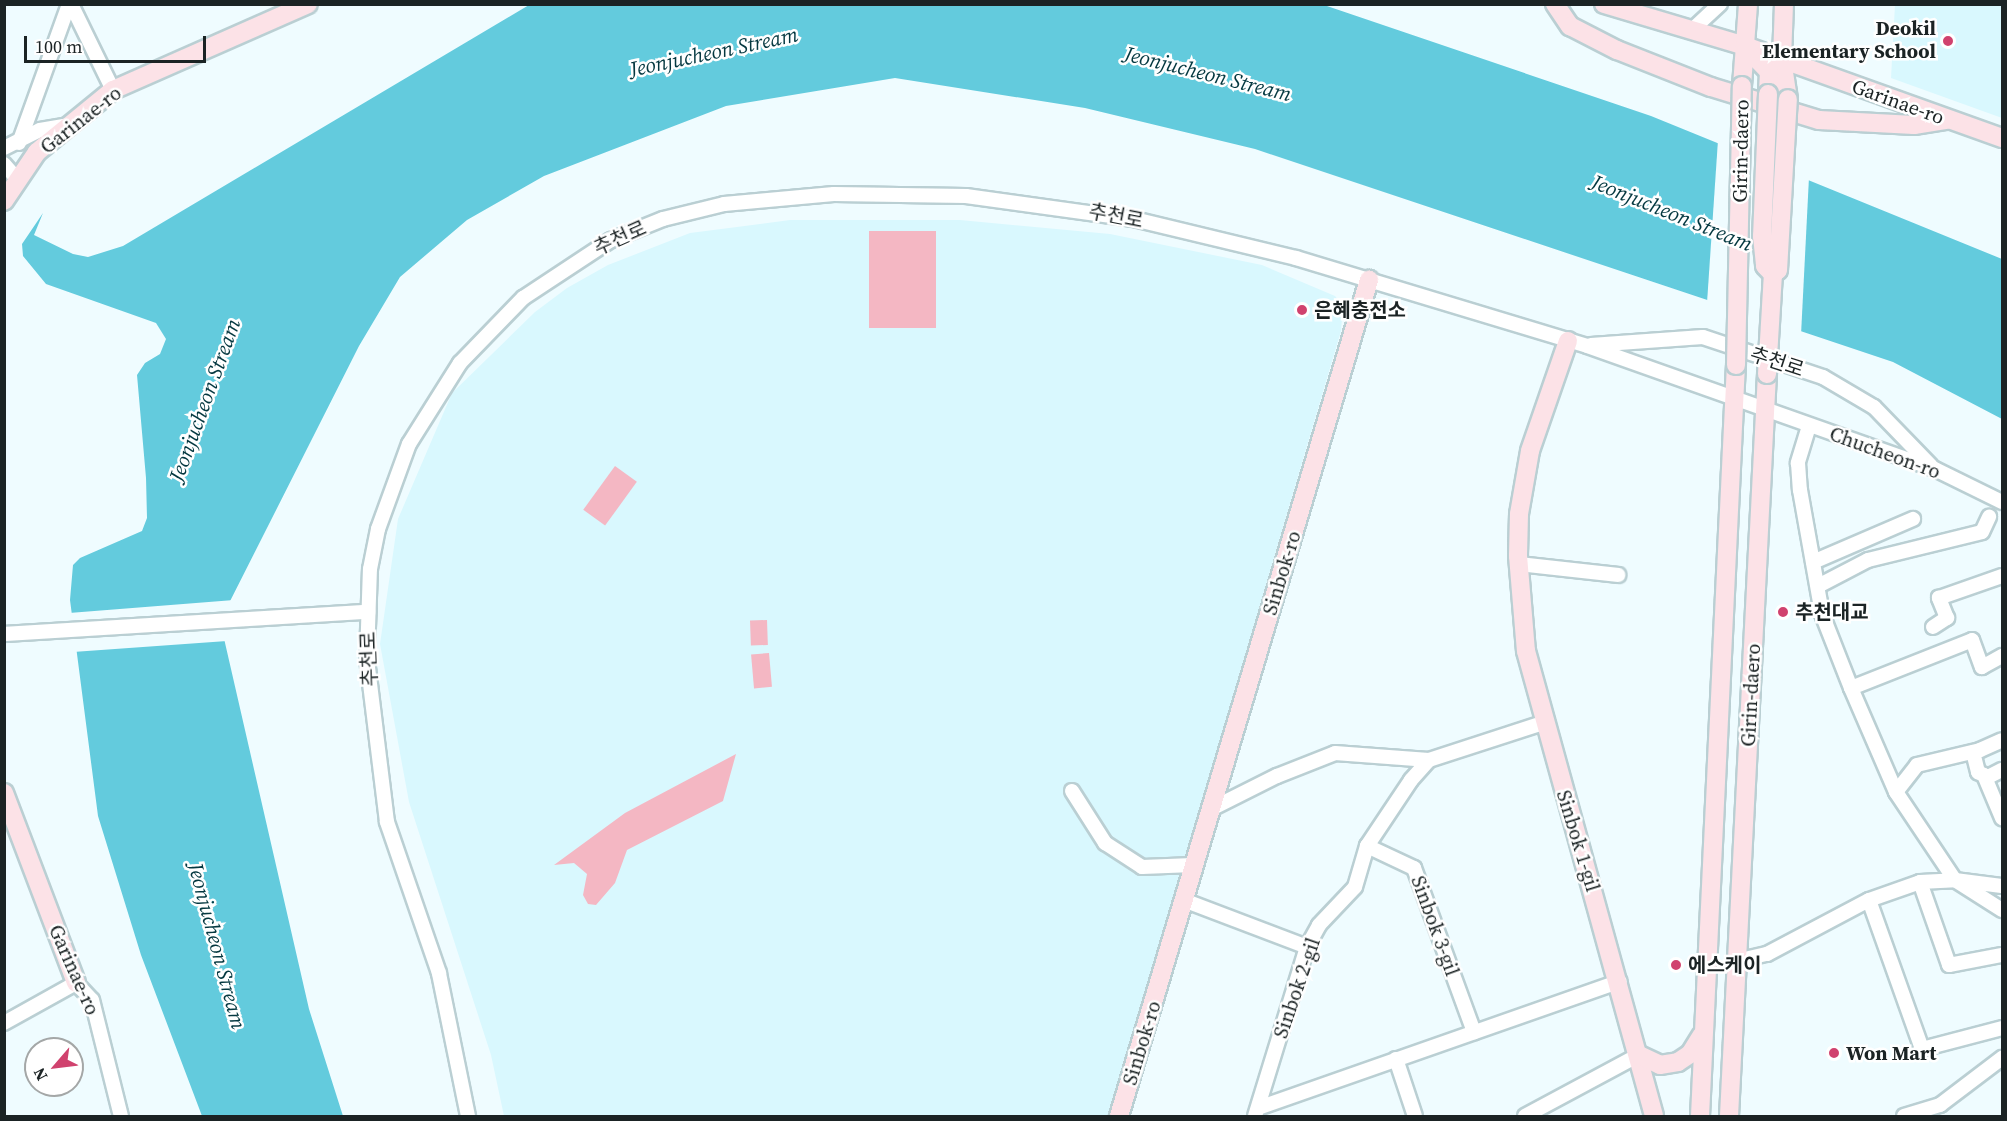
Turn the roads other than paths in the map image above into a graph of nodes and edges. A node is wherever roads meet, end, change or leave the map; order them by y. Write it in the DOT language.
graph roads {
  1 [pos="70,4"];
  2 [pos="308,4"];
  3 [pos="1555,4"];
  4 [pos="1604,4"];
  5 [pos="1720,4"];
  6 [pos="1748,4"];
  7 [pos="1784,4"];
  8 [pos="1693,29"];
  9 [pos="1745,46"];
  10 [pos="1782,59"];
  11 [pos="113,90"];
  12 [pos="1947,120"];
  13 [pos="67,125"];
  14 [pos="2002,138"];
  15 [pos="19,143"];
  16 [pos="4,148"];
  17 [pos="4,164"];
  18 [pos="17,179"];
  19 [pos="4,201"];
  20 [pos="1773,274"];
  21 [pos="1369,280"];
  22 [pos="1568,341"];
  23 [pos="1587,346"];
  24 [pos="1734,398"];
  25 [pos="1765,410"];
  26 [pos="1809,426"];
  27 [pos="1935,469"];
  28 [pos="2002,502"];
  29 [pos="1989,517"];
  30 [pos="1913,519"];
  31 [pos="1813,562"];
  32 [pos="1519,564"];
  33 [pos="1618,575"];
  34 [pos="2002,576"];
  35 [pos="1818,586"];
  36 [pos="368,612"];
  37 [pos="1933,627"];
  38 [pos="4,634"];
  39 [pos="2002,657"];
  40 [pos="1851,688"];
  41 [pos="1543,723"];
  42 [pos="2002,740"];
  43 [pos="1973,752"];
  44 [pos="1429,760"];
  45 [pos="2002,770"];
  46 [pos="1986,778"];
  47 [pos="1072,791"];
  48 [pos="1896,792"];
  49 [pos="4,793"];
  50 [pos="1211,809"];
  51 [pos="2002,817"];
  52 [pos="1367,846"];
  53 [pos="1193,865"];
  54 [pos="1955,880"];
  55 [pos="1920,882"];
  56 [pos="2002,886"];
  57 [pos="1869,900"];
  58 [pos="1186,901"];
  59 [pos="2002,910"];
  60 [pos="1308,947"];
  61 [pos="2002,955"];
  62 [pos="1736,961"];
  63 [pos="1620,981"];
  64 [pos="76,983"];
  65 [pos="4,1023"];
  66 [pos="2002,1028"];
  67 [pos="1474,1032"];
  68 [pos="1702,1034"];
  69 [pos="1639,1055"];
  70 [pos="2002,1058"];
  71 [pos="1396,1059"];
  72 [pos="1943,1111"];
  73 [pos="1258,1112"];
  74 [pos="121,1116"];
  75 [pos="468,1116"];
  76 [pos="1119,1116"];
  77 [pos="1415,1116"];
  78 [pos="1526,1116"];
  79 [pos="1654,1116"];
  80 [pos="1700,1116"];
  81 [pos="1729,1116"];
  82 [pos="1904,1116"];
  1 -- 11 [label="street"];
  1 -- 15 [label="street"];
  2 -- 11 [label="street, Garinae-ro"];
  3 -- 12 [label="street"];
  4 -- 8 [label="street, Garinae-ro"];
  5 -- 8 [label="street"];
  6 -- 9 [label="street, Girin-daero"];
  7 -- 10 [label="street, Girin-daero"];
  8 -- 9 [label="street, Garinae-ro"];
  9 -- 10 [label="street, Garinae-ro"];
  9 -- 20 [label="street, Girin-daero, bridge"];
  9 -- 24 [label="street, Girin-daero, bridge"];
  10 -- 12 [label="street, Garinae-ro"];
  10 -- 20 [label="street, Girin-daero, bridge"];
  11 -- 13 [label="street, Garinae-ro"];
  12 -- 14 [label="street, Garinae-ro"];
  13 -- 15 [label="street"];
  13 -- 18 [label="street, Garinae-ro"];
  15 -- 16 [label="street"];
  17 -- 18 [label="street"];
  18 -- 19 [label="street, Garinae-ro"];
  20 -- 25 [label="street, Girin-daero, bridge"];
  21 -- 22 [label="street, 추천로"];
  21 -- 36 [label="street, 추천로"];
  21 -- 50 [label="street, Sinbok-ro"];
  22 -- 23 [label="street, 추천로"];
  22 -- 32 [label="street, Sinbok 1-gil"];
  23 -- 24 [label="street, 추천로"];
  23 -- 27 [label="street, 추천로"];
  24 -- 25 [label="street, 추천로"];
  24 -- 68 [label="street, Girin-daero"];
  25 -- 26 [label="street, Chucheon-ro"];
  25 -- 62 [label="street, Girin-daero"];
  26 -- 27 [label="street, Chucheon-ro"];
  26 -- 31 [label="street"];
  27 -- 28 [label="street, Chucheon-ro"];
  29 -- 35 [label="street"];
  30 -- 31 [label="street"];
  31 -- 35 [label="street"];
  32 -- 33 [label="street"];
  32 -- 41 [label="street, Sinbok 1-gil"];
  34 -- 37 [label="street"];
  35 -- 40 [label="street"];
  36 -- 38 [label="street"];
  36 -- 75 [label="street, 추천로"];
  39 -- 40 [label="street"];
  40 -- 48 [label="street"];
  41 -- 44 [label="street"];
  41 -- 63 [label="street, Sinbok 1-gil"];
  42 -- 43 [label="street"];
  43 -- 46 [label="street"];
  43 -- 48 [label="street"];
  44 -- 50 [label="street"];
  44 -- 52 [label="street, Sinbok 2-gil"];
  45 -- 46 [label="street"];
  46 -- 51 [label="street"];
  47 -- 53 [label="street"];
  48 -- 54 [label="street"];
  49 -- 64 [label="street, Garinae-ro"];
  50 -- 53 [label="street, Sinbok-ro"];
  52 -- 60 [label="street, Sinbok 2-gil"];
  52 -- 67 [label="street, Sinbok 3-gil"];
  53 -- 58 [label="street, Sinbok-ro"];
  54 -- 55 [label="street"];
  54 -- 56 [label="street"];
  54 -- 59 [label="street"];
  55 -- 57 [label="street"];
  55 -- 61 [label="street"];
  57 -- 62 [label="street"];
  57 -- 66 [label="street"];
  58 -- 60 [label="street"];
  58 -- 76 [label="street, Sinbok-ro"];
  60 -- 73 [label="street, Sinbok 2-gil"];
  62 -- 81 [label="street, Girin-daero"];
  63 -- 67 [label="street"];
  63 -- 69 [label="street, Sinbok 1-gil"];
  64 -- 65 [label="street"];
  64 -- 74 [label="street, Garinae-ro"];
  67 -- 71 [label="street"];
  68 -- 69 [label="street"];
  68 -- 80 [label="street, Girin-daero"];
  69 -- 78 [label="street"];
  69 -- 79 [label="street, Sinbok 1-gil"];
  70 -- 72 [label="street"];
  71 -- 73 [label="street"];
  71 -- 77 [label="street"];
  72 -- 82 [label="street"];
}
